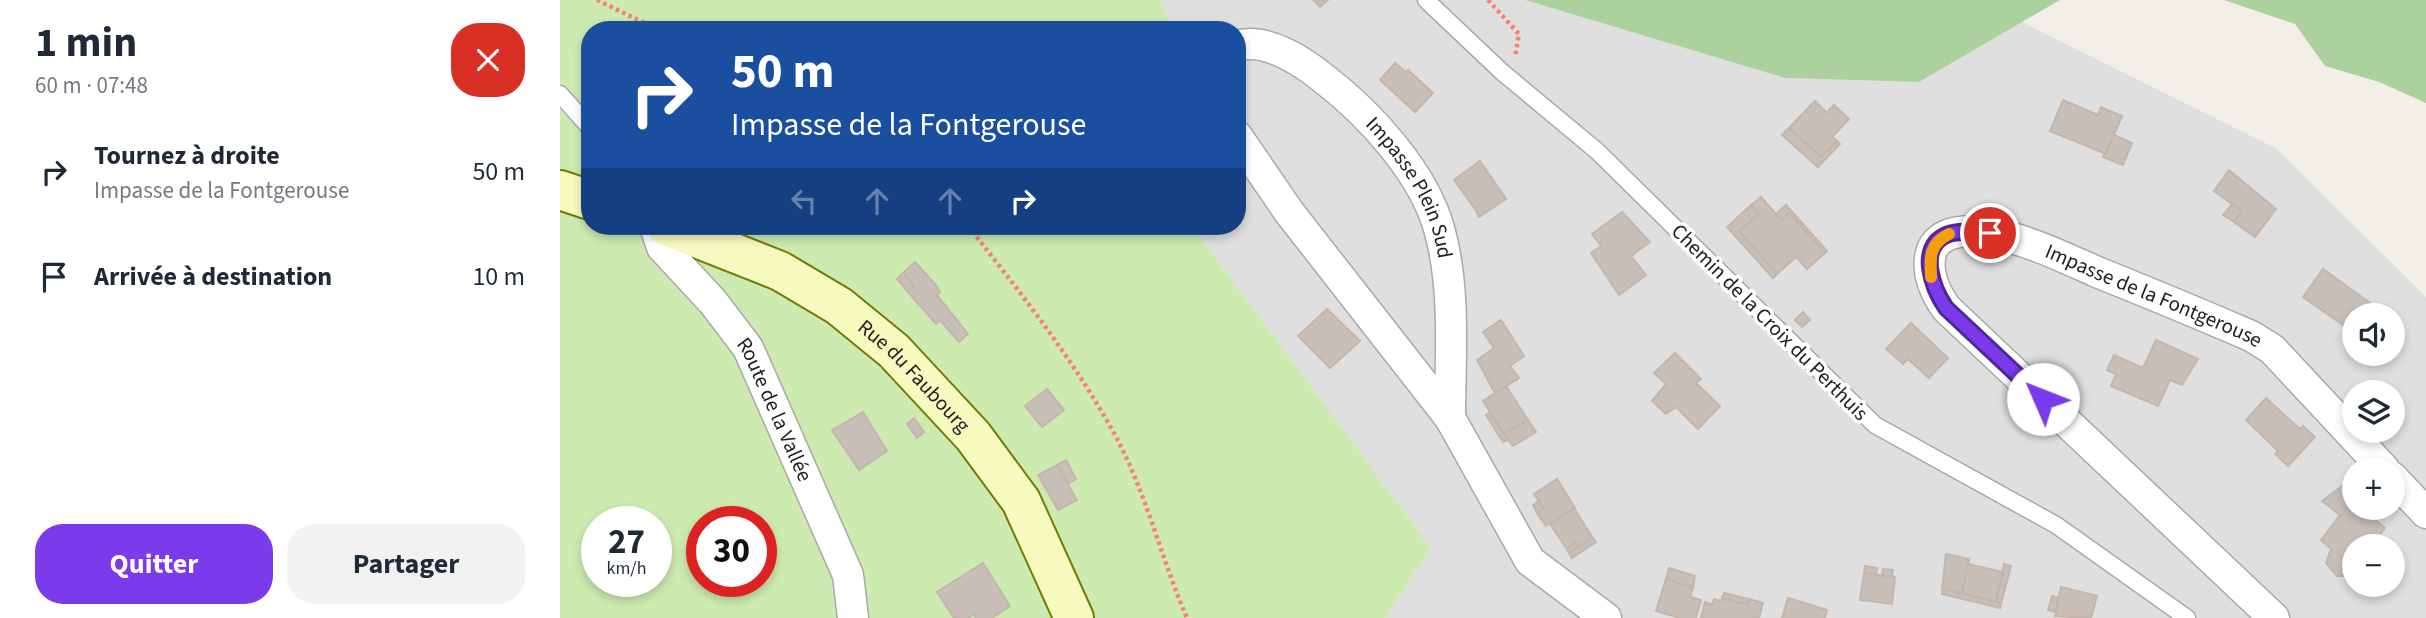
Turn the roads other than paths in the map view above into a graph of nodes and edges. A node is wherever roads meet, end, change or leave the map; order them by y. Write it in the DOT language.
graph roads {
  1 [pos="1426,0"];
  2 [pos="1246,43"];
  3 [pos="560,94"];
  4 [pos="581,118"];
  5 [pos="1246,149"];
  6 [pos="560,190"];
  7 [pos="581,197"];
  8 [pos="658,235"];
  9 [pos="689,235"];
  10 [pos="1450,418"];
  11 [pos="2373,457"];
  12 [pos="2405,491"];
  13 [pos="2426,513"];
  14 [pos="853,618"];
  15 [pos="1074,618"];
  16 [pos="1606,618"];
  17 [pos="2187,618"];
  18 [pos="2274,618"];
  1 -- 17 [label="lane, Chemin de la Croix du Perthuis"];
  2 -- 10 [label="street, Impasse Plein Sud"];
  3 -- 4 [label="lane"];
  5 -- 10 [label="street, Impasse Plein Sud"];
  6 -- 7 [label="main road"];
  8 -- 14 [label="street, Route de la Vallée"];
  9 -- 15 [label="main road, Rue du Faubourg"];
  10 -- 16 [label="street, Impasse Plein Sud"];
  11 -- 18 [label="street, Impasse de la Fontgerouse"];
  12 -- 13 [label="street"];
}
